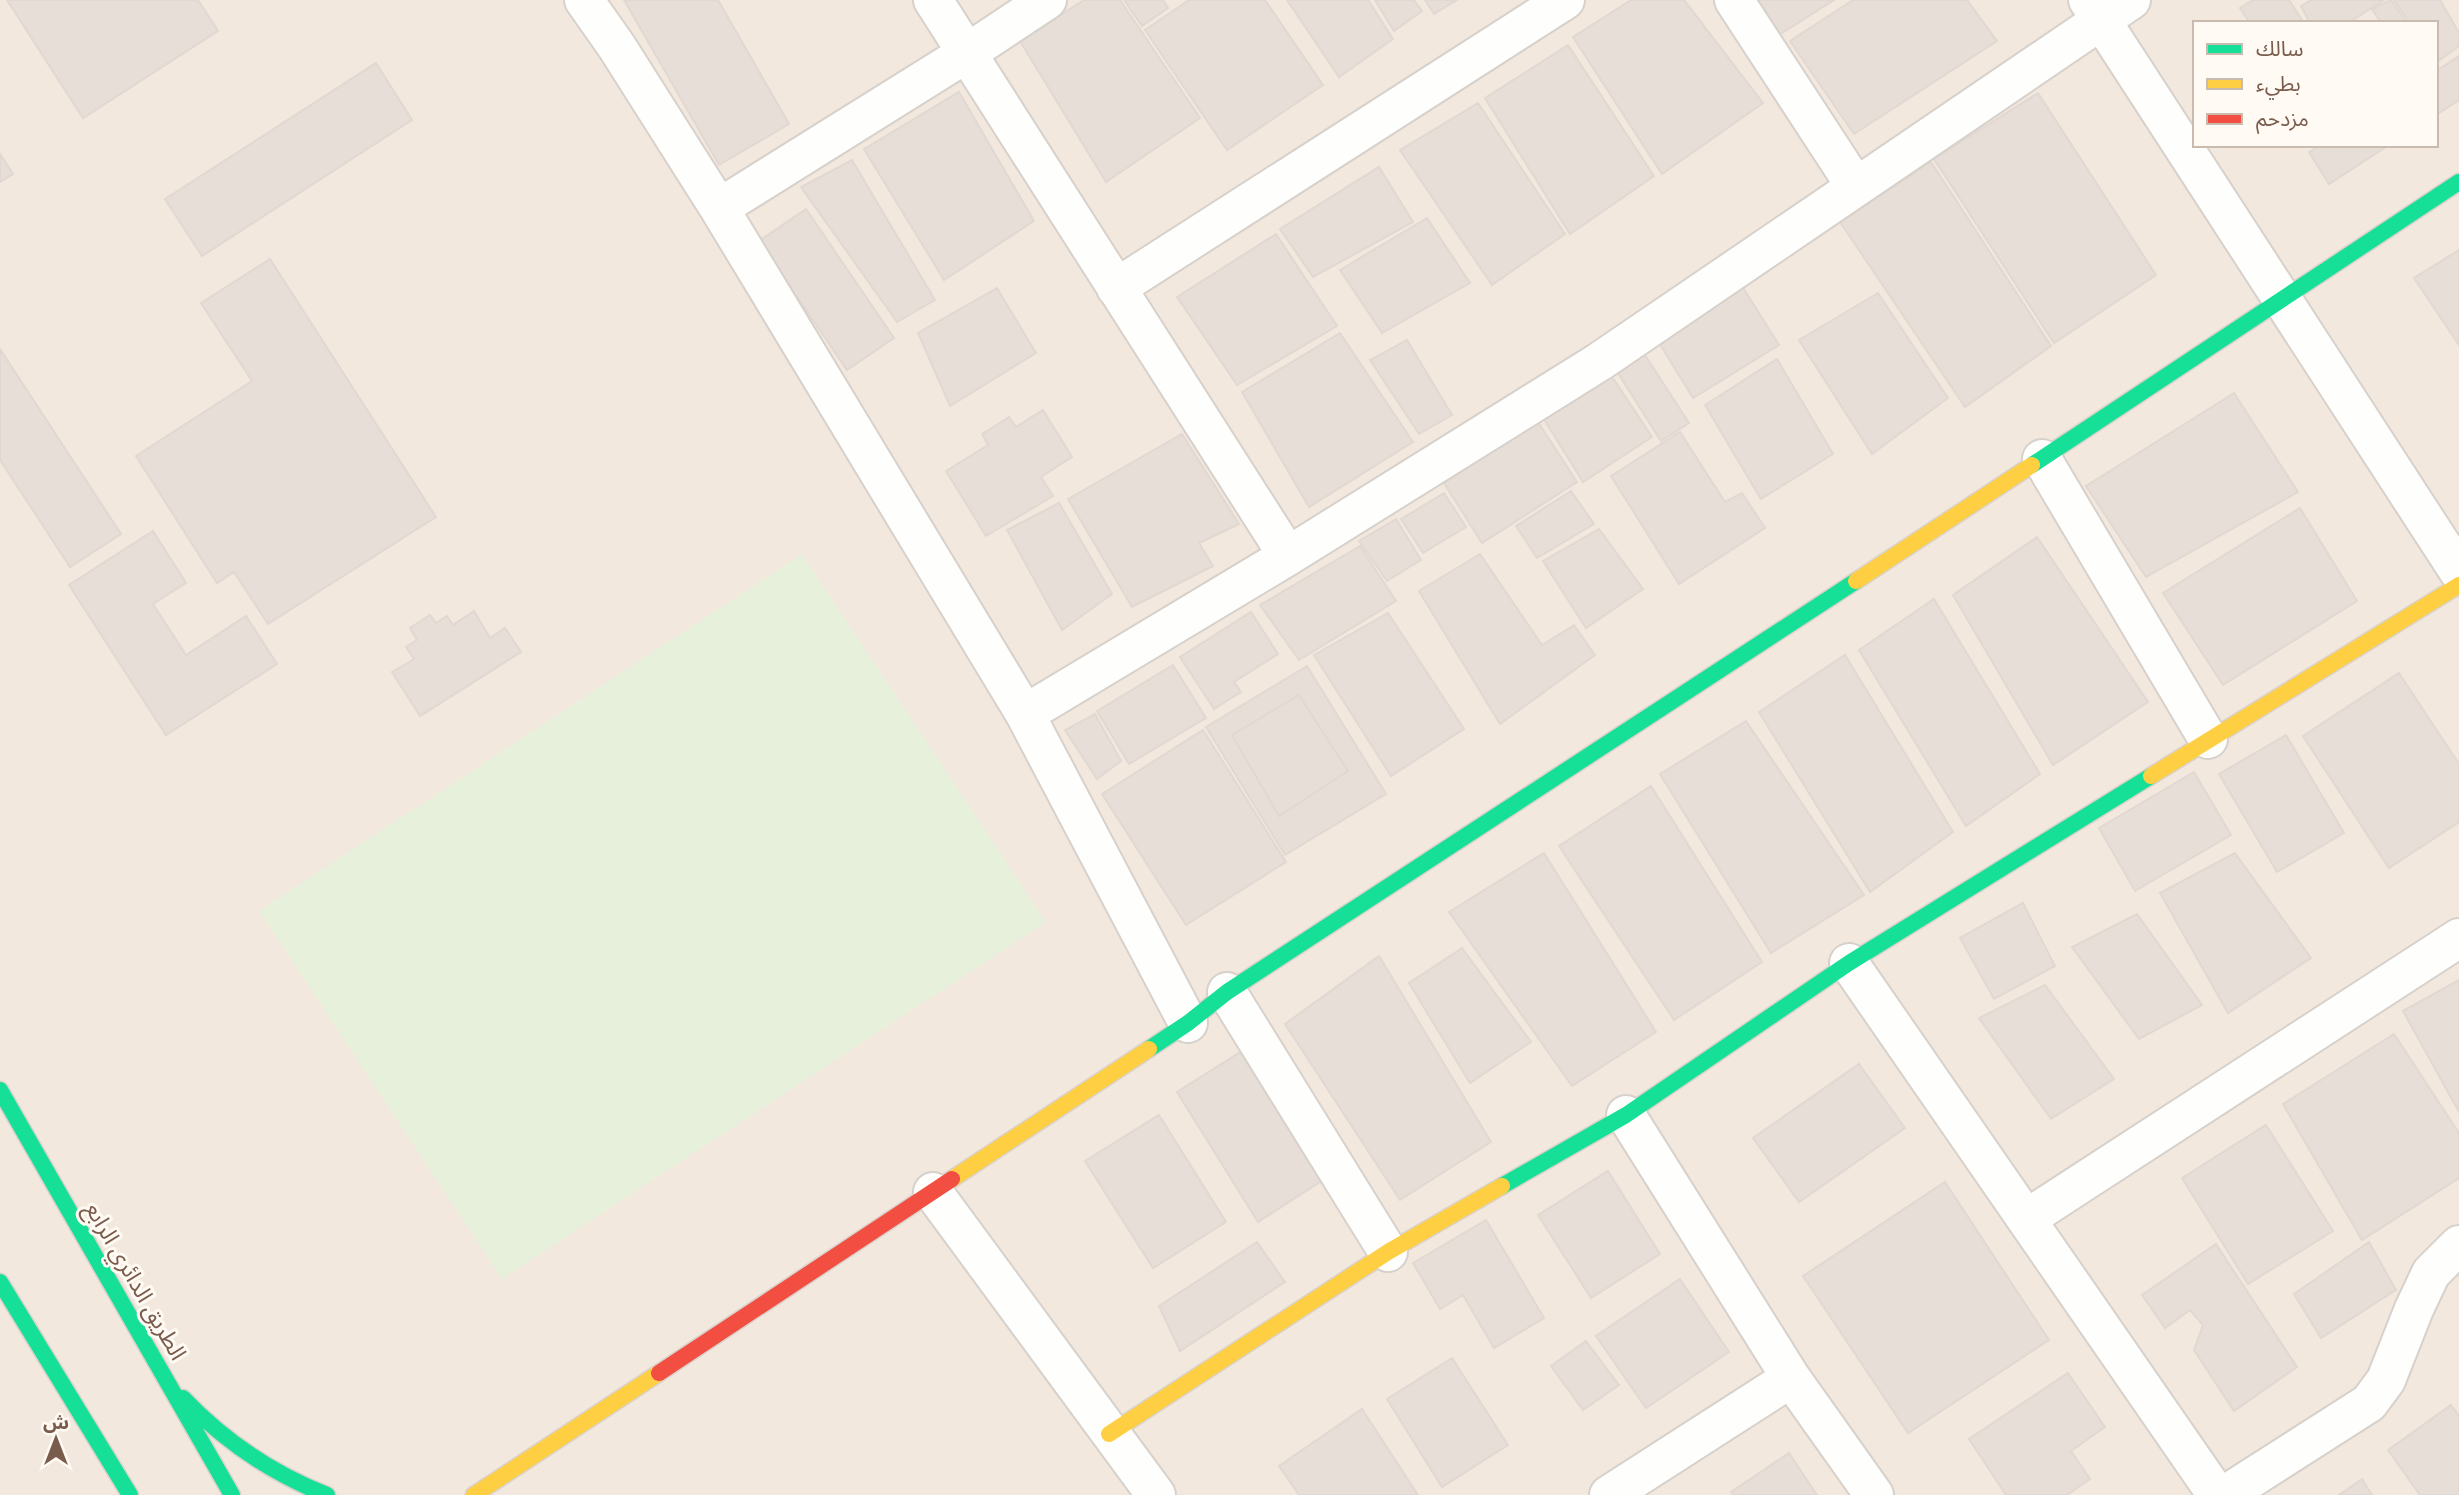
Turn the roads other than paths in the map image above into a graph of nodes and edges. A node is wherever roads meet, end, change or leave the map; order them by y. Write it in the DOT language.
graph roads {
  1 [pos="584,0"];
  2 [pos="933,0"];
  3 [pos="1046,0"];
  4 [pos="1565,0"];
  5 [pos="1734,0"];
  6 [pos="2107,7"];
  7 [pos="967,53"];
  8 [pos="2459,182"];
  9 [pos="1856,187"];
  10 [pos="719,208"];
  11 [pos="1116,288"];
  12 [pos="2282,300"];
  13 [pos="2042,459"];
  14 [pos="1288,556"];
  15 [pos="2459,572"];
  16 [pos="2459,585"];
  17 [pos="1025,715"];
  18 [pos="2208,739"];
  19 [pos="2459,938"];
  20 [pos="1849,963"];
  21 [pos="1227,992"];
  22 [pos="1188,1023"];
  23 [pos="0,1090"];
  24 [pos="1626,1115"];
  25 [pos="933,1192"];
  26 [pos="2026,1220"];
  27 [pos="2459,1245"];
  28 [pos="1388,1252"];
  29 [pos="0,1282"];
  30 [pos="1791,1378"];
  31 [pos="171,1385"];
  32 [pos="1109,1434"];
  33 [pos="96,1437"];
  34 [pos="114,1495"];
  35 [pos="130,1495"];
  36 [pos="232,1495"];
  37 [pos="327,1495"];
  38 [pos="474,1495"];
  39 [pos="1156,1495"];
  40 [pos="1609,1495"];
  41 [pos="1874,1495"];
  42 [pos="2217,1495"];
  43 [pos="2225,1495"];
  1 -- 10 [label="street"];
  2 -- 7 [label="street"];
  3 -- 7 [label="street"];
  4 -- 11 [label="street"];
  5 -- 9 [label="street"];
  6 -- 9 [label="street"];
  6 -- 12 [label="street"];
  7 -- 10 [label="street"];
  7 -- 11 [label="street"];
  8 -- 12 [label="street"];
  9 -- 14 [label="street"];
  10 -- 17 [label="street"];
  11 -- 14 [label="street"];
  12 -- 13 [label="street"];
  12 -- 15 [label="street"];
  13 -- 18 [label="street"];
  13 -- 21 [label="street"];
  14 -- 17 [label="street"];
  16 -- 18 [label="street"];
  17 -- 22 [label="street"];
  18 -- 20 [label="street"];
  19 -- 26 [label="street"];
  20 -- 24 [label="street"];
  20 -- 26 [label="street"];
  21 -- 22 [label="street"];
  21 -- 28 [label="street"];
  22 -- 25 [label="street"];
  23 -- 31 [label="street, الطريق الدائري الرابع"];
  24 -- 28 [label="street"];
  24 -- 30 [label="street"];
  25 -- 32 [label="street"];
  25 -- 38 [label="street"];
  26 -- 42 [label="street"];
  27 -- 43 [label="street"];
  28 -- 32 [label="street"];
  29 -- 33 [label="street"];
  30 -- 40 [label="street"];
  30 -- 41 [label="street"];
  31 -- 36 [label="street, الطريق الدائري الرابع"];
  31 -- 37 [label="street"];
  32 -- 39 [label="street"];
  33 -- 34 [label="street"];
  33 -- 35 [label="street"];
}
